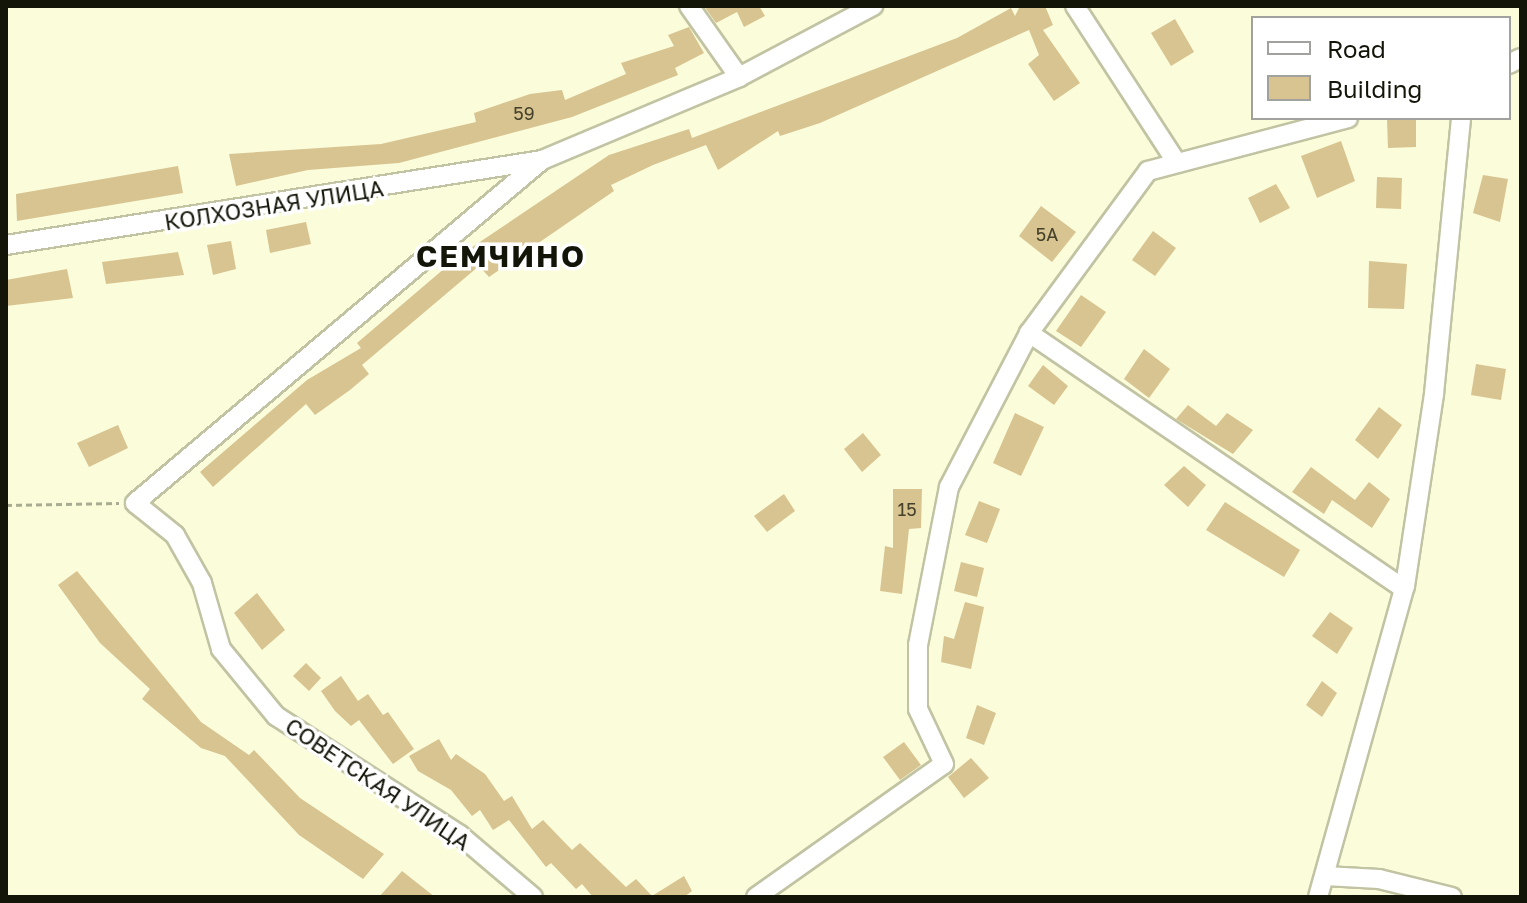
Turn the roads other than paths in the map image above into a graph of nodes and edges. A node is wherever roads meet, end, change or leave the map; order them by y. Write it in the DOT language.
graph roads {
  1 [pos="689,6"];
  2 [pos="873,6"];
  3 [pos="1075,6"];
  4 [pos="739,77"];
  5 [pos="1340,120"];
  6 [pos="1461,120"];
  7 [pos="542,160"];
  8 [pos="1177,163"];
  9 [pos="6,245"];
  10 [pos="1029,333"];
  11 [pos="135,503"];
  12 [pos="1403,588"];
  13 [pos="1325,876"];
  14 [pos="533,897"];
  15 [pos="756,897"];
  16 [pos="1318,897"];
  17 [pos="1452,897"];
  1 -- 4 [label="street"];
  2 -- 4 [label="street, КОЛХОЗНАЯ УЛИЦА"];
  3 -- 8 [label="street"];
  4 -- 7 [label="street, КОЛХОЗНАЯ УЛИЦА"];
  5 -- 8 [label="street"];
  6 -- 12 [label="street"];
  7 -- 9 [label="street, КОЛХОЗНАЯ УЛИЦА"];
  7 -- 11 [label="street, КОЛХОЗНАЯ УЛИЦА"];
  8 -- 10 [label="street"];
  10 -- 12 [label="street"];
  10 -- 15 [label="street"];
  11 -- 14 [label="street, СОВЕТСКАЯ УЛИЦА"];
  12 -- 13 [label="street"];
  13 -- 16 [label="street"];
  13 -- 17 [label="street"];
}
